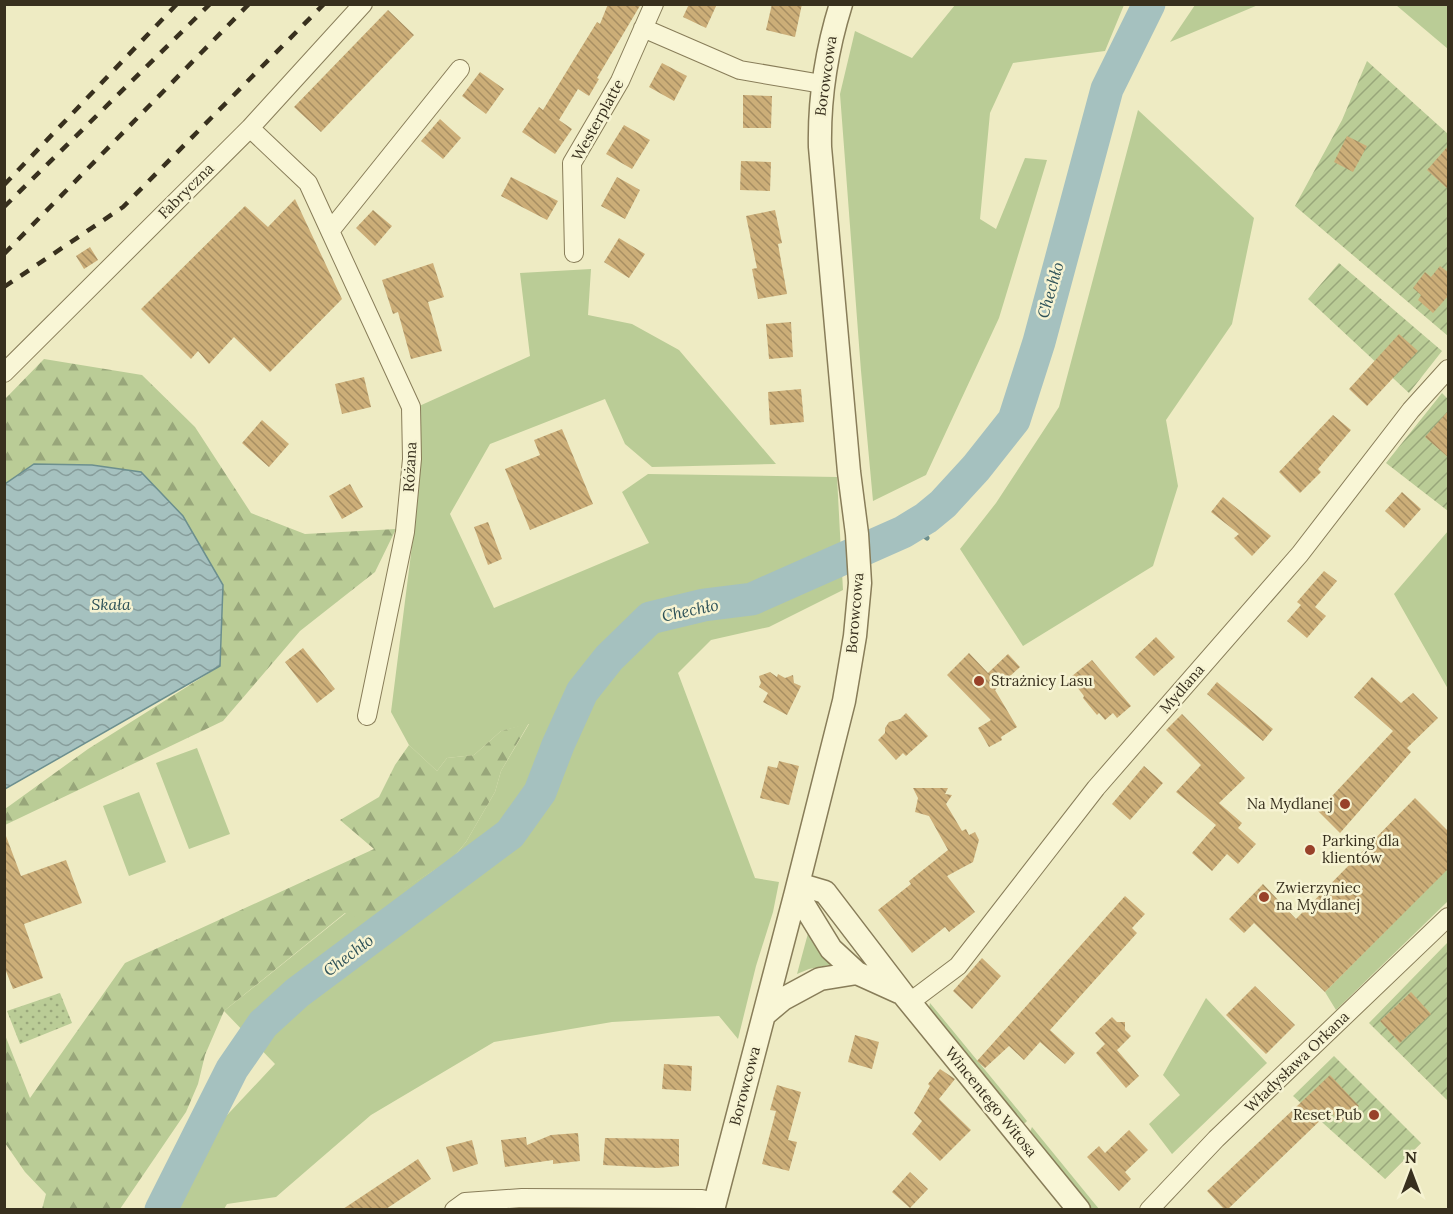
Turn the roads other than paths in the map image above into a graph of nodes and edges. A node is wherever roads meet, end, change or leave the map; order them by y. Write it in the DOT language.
graph roads {
  1 [pos="363,4"];
  2 [pos="654,4"];
  3 [pos="841,4"];
  4 [pos="643,28"];
  5 [pos="460,69"];
  6 [pos="822,84"];
  7 [pos="250,128"];
  8 [pos="330,231"];
  9 [pos="574,253"];
  10 [pos="1449,369"];
  11 [pos="4,373"];
  12 [pos="368,716"];
  13 [pos="805,854"];
  14 [pos="797,888"];
  15 [pos="825,892"];
  16 [pos="1449,917"];
  17 [pos="857,974"];
  18 [pos="907,998"];
  19 [pos="764,1015"];
  20 [pos="713,1206"];
  21 [pos="454,1209"];
  22 [pos="1079,1209"];
  23 [pos="1149,1209"];
  1 -- 7 [label="street, Fabryczna"];
  2 -- 4 [label="street, Westerplatte"];
  3 -- 6 [label="street, Borowcowa"];
  4 -- 6 [label="street"];
  4 -- 9 [label="street, Westerplatte"];
  5 -- 8 [label="street"];
  6 -- 13 [label="street, Borowcowa"];
  7 -- 8 [label="street, Różana"];
  7 -- 11 [label="street, Fabryczna"];
  8 -- 12 [label="street, Różana"];
  10 -- 18 [label="street, Mydlana"];
  13 -- 14 [label="street, Borowcowa"];
  13 -- 15 [label="street, Wincentego Witosa"];
  14 -- 15 [label="street"];
  14 -- 17 [label="street, Wincentego Witosa"];
  14 -- 19 [label="street, Borowcowa"];
  15 -- 18 [label="street, Wincentego Witosa"];
  16 -- 23 [label="street, Władysława Orkana"];
  17 -- 18 [label="street, Wincentego Witosa"];
  17 -- 19 [label="street"];
  18 -- 22 [label="street, Wincentego Witosa"];
  19 -- 20 [label="street, Borowcowa"];
  20 -- 21 [label="street"];
}
